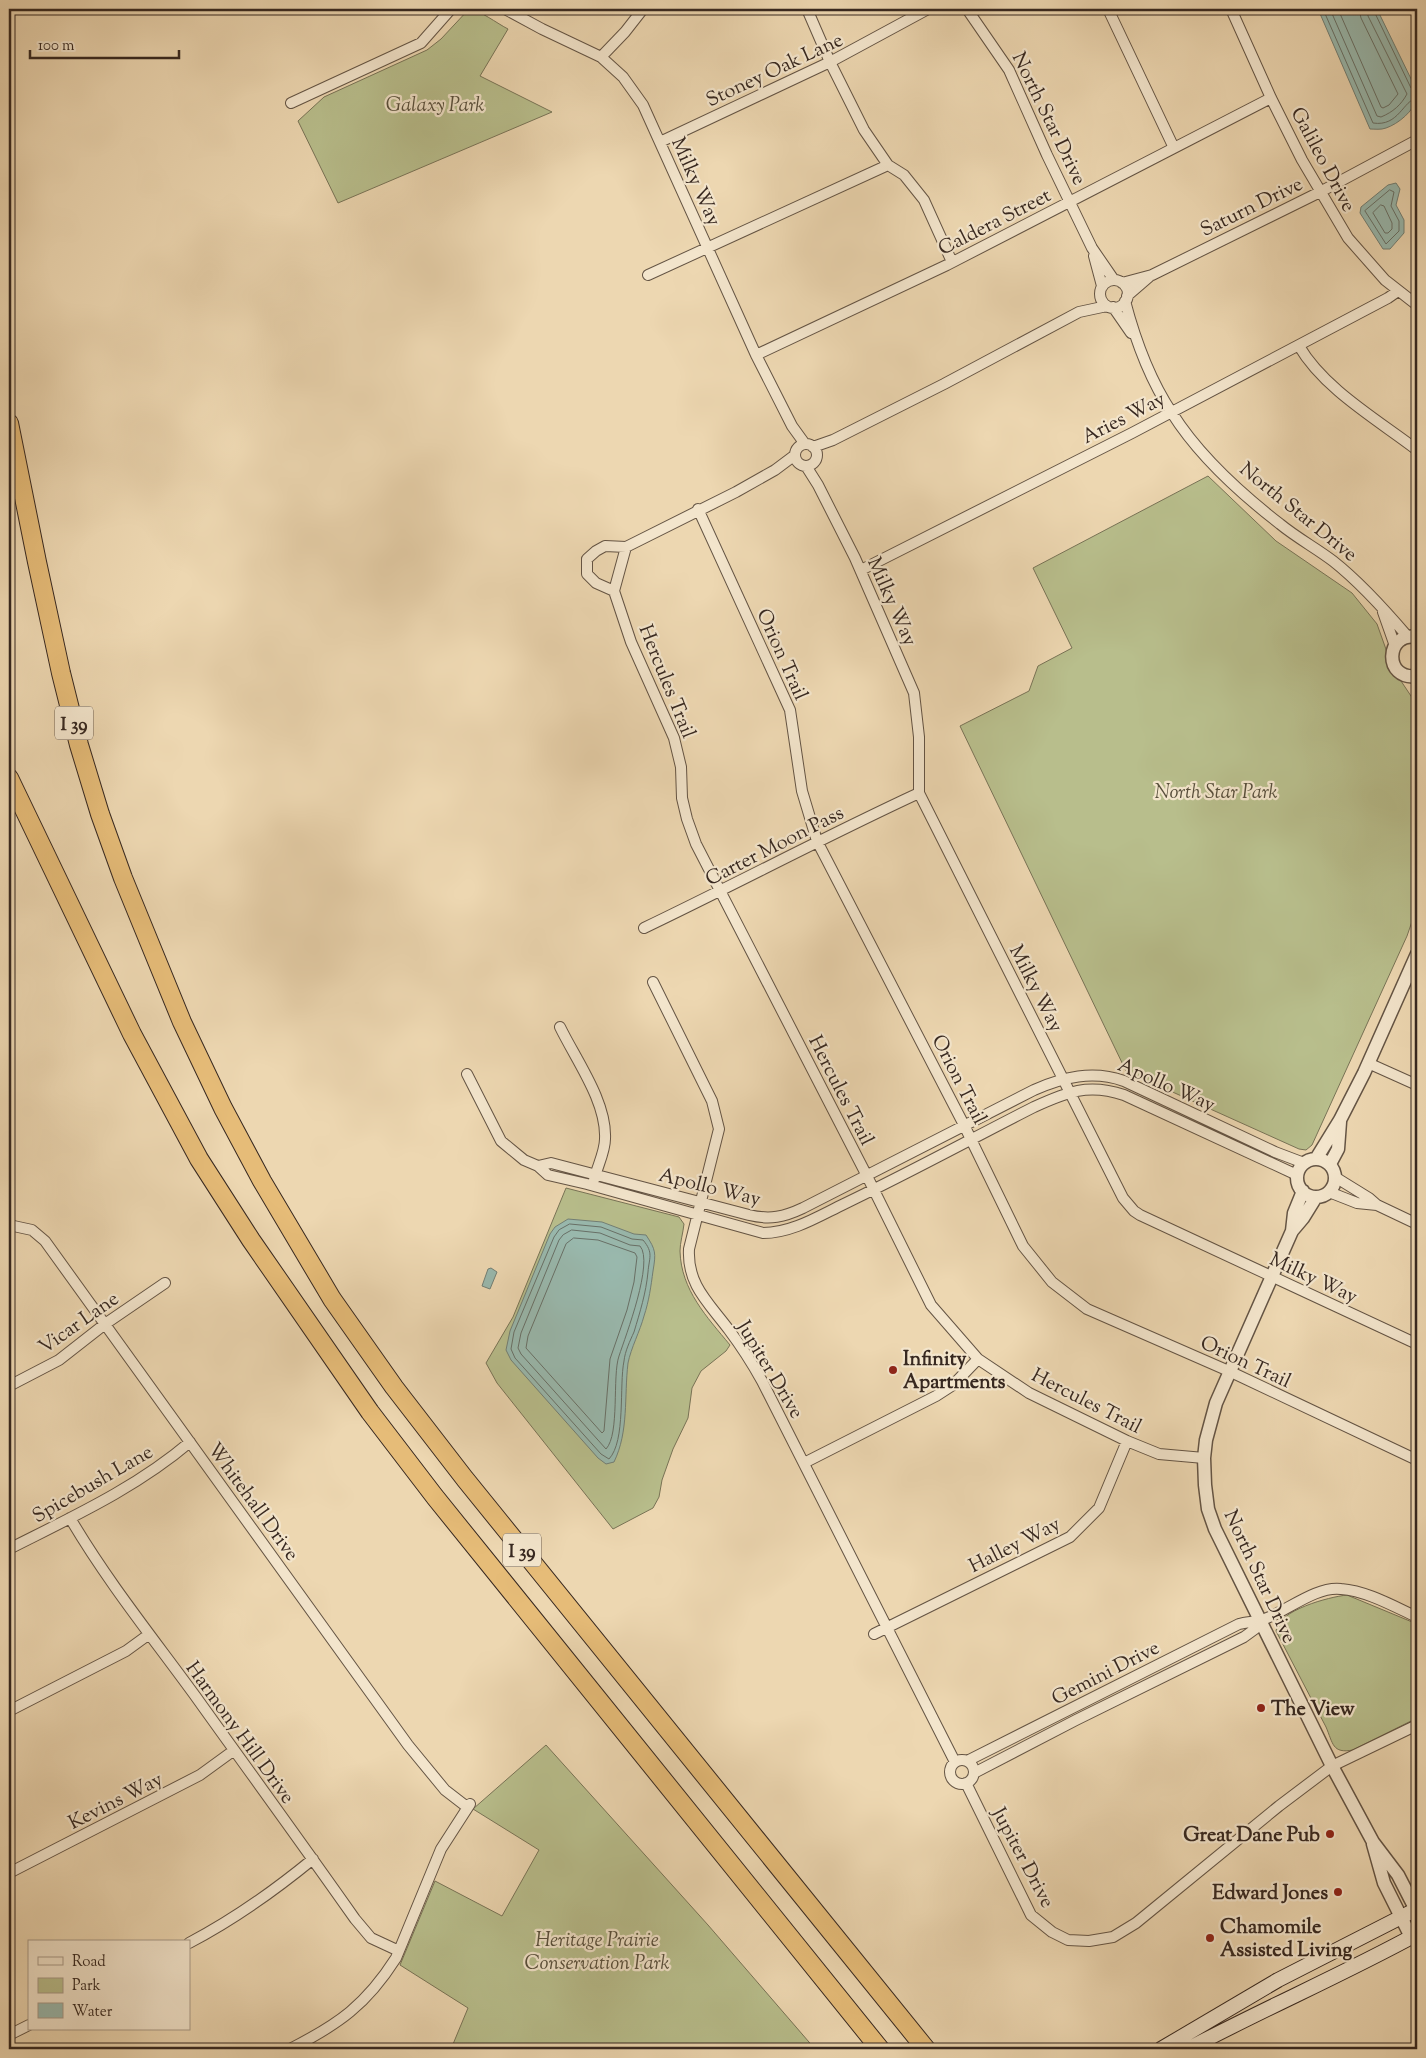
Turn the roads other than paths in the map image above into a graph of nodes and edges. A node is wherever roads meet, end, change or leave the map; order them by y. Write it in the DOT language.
graph roads {
  1 [pos="451,9"];
  2 [pos="505,9"];
  3 [pos="643,9"];
  4 [pos="807,9"];
  5 [pos="928,9"];
  6 [pos="967,9"];
  7 [pos="1108,9"];
  8 [pos="1231,9"];
  9 [pos="601,57"];
  10 [pos="830,62"];
  11 [pos="1271,98"];
  12 [pos="291,102"];
  13 [pos="1417,140"];
  14 [pos="660,142"];
  15 [pos="1174,148"];
  16 [pos="888,165"];
  17 [pos="1320,192"];
  18 [pos="1070,201"];
  19 [pos="707,247"];
  20 [pos="1092,248"];
  21 [pos="952,262"];
  22 [pos="1152,274"];
  23 [pos="648,275"];
  24 [pos="1118,281"];
  25 [pos="1101,289"];
  26 [pos="1398,291"];
  27 [pos="1126,298"];
  28 [pos="1417,305"];
  29 [pos="1110,306"];
  30 [pos="1079,312"];
  31 [pos="1136,340"];
  32 [pos="1299,346"];
  33 [pos="756,354"];
  34 [pos="1171,412"];
  35 [pos="9,423"];
  36 [pos="1417,450"];
  37 [pos="806,456"];
  38 [pos="698,509"];
  39 [pos="626,547"];
  40 [pos="861,570"];
  41 [pos="614,591"];
  42 [pos="1380,606"];
  43 [pos="1413,637"];
  44 [pos="1395,646"];
  45 [pos="1415,679"];
  46 [pos="9,778"];
  47 [pos="919,793"];
  48 [pos="817,841"];
  49 [pos="721,892"];
  50 [pos="644,928"];
  51 [pos="1417,954"];
  52 [pos="653,982"];
  53 [pos="560,1027"];
  54 [pos="1368,1064"];
  55 [pos="467,1074"];
  56 [pos="1064,1079"];
  57 [pos="1417,1085"];
  58 [pos="1071,1092"];
  59 [pos="1340,1120"];
  60 [pos="964,1126"];
  61 [pos="971,1139"];
  62 [pos="1310,1161"];
  63 [pos="1330,1164"];
  64 [pos="538,1166"];
  65 [pos="595,1174"];
  66 [pos="1297,1175"];
  67 [pos="867,1176"];
  68 [pos="1335,1177"];
  69 [pos="592,1186"];
  70 [pos="874,1190"];
  71 [pos="1303,1192"];
  72 [pos="1329,1192"];
  73 [pos="1316,1197"];
  74 [pos="700,1202"];
  75 [pos="1376,1205"];
  76 [pos="697,1215"];
  77 [pos="1417,1224"];
  78 [pos="9,1225"];
  79 [pos="1292,1231"];
  80 [pos="1272,1276"];
  81 [pos="165,1282"];
  82 [pos="105,1324"];
  83 [pos="1417,1344"];
  84 [pos="978,1359"];
  85 [pos="1231,1372"];
  86 [pos="9,1386"];
  87 [pos="1127,1441"];
  88 [pos="190,1442"];
  89 [pos="1204,1458"];
  90 [pos="1417,1460"];
  91 [pos="804,1463"];
  92 [pos="70,1518"];
  93 [pos="9,1549"];
  94 [pos="1417,1617"];
  95 [pos="1261,1620"];
  96 [pos="888,1627"];
  97 [pos="874,1634"];
  98 [pos="148,1635"];
  99 [pos="9,1711"];
  100 [pos="1417,1725"];
  101 [pos="233,1751"];
  102 [pos="967,1761"];
  103 [pos="955,1762"];
  104 [pos="1332,1766"];
  105 [pos="974,1773"];
  106 [pos="966,1783"];
  107 [pos="1373,1842"];
  108 [pos="313,1859"];
  109 [pos="9,1873"];
  110 [pos="1417,1910"];
  111 [pos="1402,1917"];
  112 [pos="1414,1936"];
  113 [pos="190,1942"];
  114 [pos="399,1951"];
  115 [pos="28,2026"];
  116 [pos="9,2035"];
  117 [pos="295,2048"];
  118 [pos="880,2049"];
  119 [pos="926,2049"];
  120 [pos="1161,2049"];
  121 [pos="1188,2049"];
  1 -- 12 [label="street"];
  2 -- 9 [label="street, Milky Way"];
  3 -- 9 [label="street"];
  4 -- 10 [label="street"];
  5 -- 10 [label="street, Stoney Oak Lane"];
  6 -- 18 [label="street, North Star Drive"];
  7 -- 15 [label="street"];
  8 -- 11 [label="street, Galileo Drive"];
  9 -- 14 [label="street, Milky Way"];
  10 -- 14 [label="street, Stoney Oak Lane"];
  10 -- 16 [label="street"];
  11 -- 15 [label="street, Caldera Street"];
  11 -- 17 [label="street, Galileo Drive"];
  13 -- 17 [label="street, Saturn Drive"];
  14 -- 19 [label="street, Milky Way"];
  15 -- 18 [label="street, Caldera Street"];
  16 -- 19 [label="street"];
  16 -- 21 [label="street"];
  17 -- 22 [label="street, Saturn Drive"];
  17 -- 26 [label="street, Galileo Drive"];
  18 -- 20 [label="street, North Star Drive"];
  18 -- 21 [label="street, Caldera Street"];
  19 -- 23 [label="street"];
  19 -- 33 [label="street, Milky Way"];
  20 -- 24 [label="street, North Star Drive"];
  20 -- 25 [label="street, North Star Drive"];
  21 -- 33 [label="street, Caldera Street"];
  22 -- 24 [label="street, Saturn Drive"];
  22 -- 27 [label="street, Saturn Drive"];
  24 -- 25 [label="street"];
  24 -- 27 [label="street"];
  25 -- 29 [label="street"];
  25 -- 30 [label="street"];
  26 -- 28 [label="street, Galileo Drive"];
  26 -- 32 [label="street, Aries Way"];
  27 -- 29 [label="street"];
  27 -- 31 [label="street, North Star Drive"];
  29 -- 30 [label="street"];
  29 -- 31 [label="street, North Star Drive"];
  30 -- 37 [label="street"];
  31 -- 34 [label="street, North Star Drive"];
  32 -- 34 [label="street, Aries Way"];
  32 -- 36 [label="street"];
  33 -- 37 [label="street, Milky Way"];
  34 -- 40 [label="street, Aries Way"];
  34 -- 42 [label="street, North Star Drive"];
  35 -- 119 [label="highway, I 39"];
  37 -- 38 [label="street"];
  37 -- 40 [label="street, Milky Way"];
  38 -- 39 [label="street"];
  38 -- 48 [label="street, Orion Trail"];
  39 -- 41 [label="street"];
  39 -- 41 [label="street"];
  40 -- 47 [label="street, Milky Way"];
  41 -- 49 [label="street, Hercules Trail"];
  42 -- 43 [label="street, North Star Drive"];
  42 -- 44 [label="street, North Star Drive"];
  43 -- 44 [label="street"];
  44 -- 45 [label="street"];
  46 -- 118 [label="highway, I 39"];
  47 -- 48 [label="street, Carter Moon Pass"];
  47 -- 56 [label="street, Milky Way"];
  48 -- 49 [label="street, Carter Moon Pass"];
  48 -- 60 [label="street, Orion Trail"];
  49 -- 50 [label="street, Carter Moon Pass"];
  49 -- 67 [label="street, Hercules Trail"];
  51 -- 54 [label="street"];
  52 -- 74 [label="street, Jupiter Drive"];
  53 -- 65 [label="street"];
  54 -- 57 [label="street"];
  54 -- 59 [label="street"];
  55 -- 64 [label="street, Apollo Way"];
  56 -- 58 [label="street, Milky Way"];
  56 -- 60 [label="street, Apollo Way"];
  56 -- 62 [label="street, Apollo Way"];
  58 -- 61 [label="street, Apollo Way"];
  58 -- 66 [label="street, Apollo Way"];
  58 -- 80 [label="street, Milky Way"];
  59 -- 62 [label="street"];
  59 -- 63 [label="street"];
  60 -- 61 [label="street, Orion Trail"];
  60 -- 67 [label="street, Apollo Way"];
  61 -- 70 [label="street, Apollo Way"];
  61 -- 85 [label="street, Orion Trail"];
  62 -- 63 [label="street"];
  62 -- 66 [label="street"];
  63 -- 68 [label="street"];
  64 -- 65 [label="street, Apollo Way"];
  64 -- 69 [label="street, Apollo Way"];
  65 -- 69 [label="street"];
  65 -- 74 [label="street, Apollo Way"];
  66 -- 71 [label="street"];
  67 -- 70 [label="street, Hercules Trail"];
  67 -- 74 [label="street, Apollo Way"];
  68 -- 72 [label="street"];
  68 -- 75 [label="street"];
  69 -- 76 [label="street, Apollo Way"];
  70 -- 76 [label="street, Apollo Way"];
  70 -- 84 [label="street, Hercules Trail"];
  71 -- 73 [label="street"];
  71 -- 79 [label="street, North Star Drive"];
  72 -- 73 [label="street"];
  72 -- 75 [label="street"];
  73 -- 79 [label="street, North Star Drive"];
  74 -- 76 [label="street, Jupiter Drive"];
  75 -- 77 [label="street"];
  76 -- 91 [label="street, Jupiter Drive"];
  78 -- 82 [label="street, Whitehall Drive"];
  79 -- 80 [label="street, North Star Drive"];
  80 -- 83 [label="street, Milky Way"];
  80 -- 85 [label="street, North Star Drive"];
  81 -- 82 [label="street, Vicar Lane"];
  82 -- 86 [label="street, Vicar Lane"];
  82 -- 88 [label="street, Whitehall Drive"];
  84 -- 87 [label="street, Hercules Trail"];
  84 -- 91 [label="street"];
  85 -- 89 [label="street, North Star Drive"];
  85 -- 90 [label="street, Orion Trail"];
  87 -- 89 [label="street, Hercules Trail"];
  87 -- 96 [label="street, Halley Way"];
  88 -- 92 [label="street, Spicebush Lane"];
  88 -- 114 [label="street, Whitehall Drive"];
  89 -- 95 [label="street, North Star Drive"];
  91 -- 96 [label="street, Jupiter Drive"];
  92 -- 93 [label="street, Spicebush Lane"];
  92 -- 98 [label="street, Harmony Hill Drive"];
  94 -- 95 [label="street, Gemini Drive"];
  95 -- 102 [label="street, Gemini Drive"];
  95 -- 104 [label="street, North Star Drive"];
  95 -- 105 [label="street, Gemini Drive"];
  96 -- 97 [label="street, Halley Way"];
  96 -- 103 [label="street, Jupiter Drive"];
  98 -- 99 [label="street"];
  98 -- 101 [label="street, Harmony Hill Drive"];
  100 -- 104 [label="street, Jupiter Drive"];
  101 -- 108 [label="street, Harmony Hill Drive"];
  101 -- 109 [label="street, Kevins Way"];
  102 -- 103 [label="street"];
  102 -- 105 [label="street"];
  103 -- 106 [label="street"];
  104 -- 106 [label="street, Jupiter Drive"];
  104 -- 107 [label="street, North Star Drive"];
  105 -- 106 [label="street"];
  107 -- 110 [label="street, North Star Drive"];
  107 -- 111 [label="street, North Star Drive"];
  108 -- 113 [label="street"];
  108 -- 114 [label="street, Harmony Hill Drive"];
  110 -- 111 [label="main road"];
  111 -- 112 [label="street, North Star Drive"];
  111 -- 120 [label="main road"];
  112 -- 121 [label="main road"];
  114 -- 117 [label="street"];
  115 -- 116 [label="street"];
}
